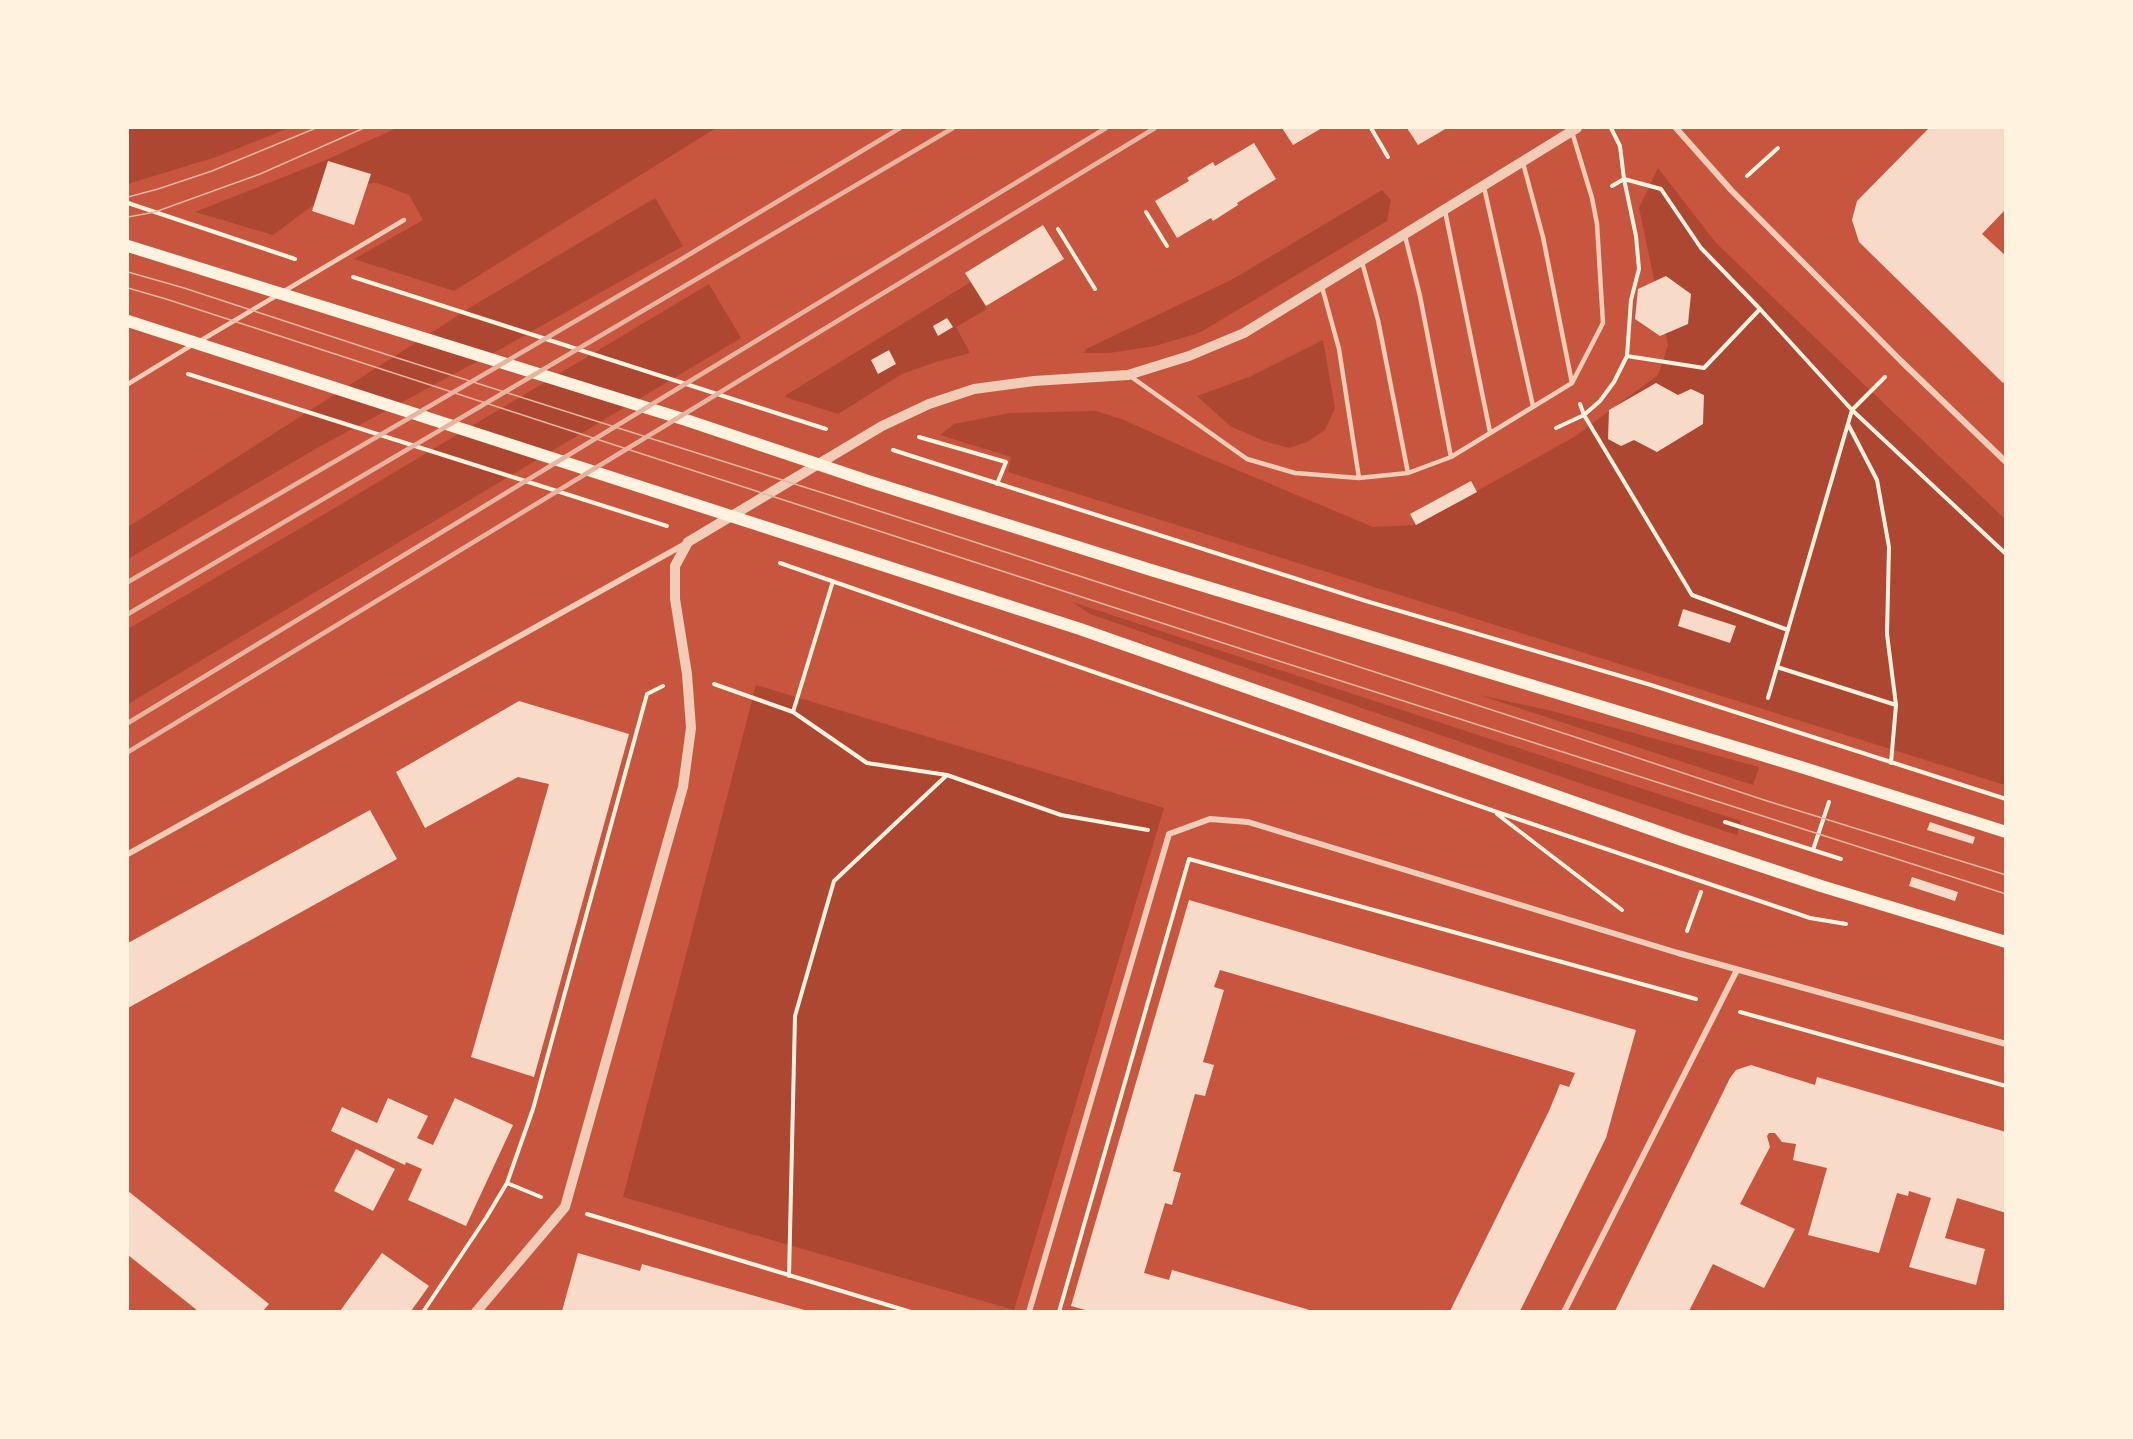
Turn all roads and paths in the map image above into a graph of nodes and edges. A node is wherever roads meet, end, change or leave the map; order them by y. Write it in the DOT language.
graph roads {
  1 [pos="1371,128"];
  2 [pos="1611,128"];
  3 [pos="1676,128"];
  4 [pos="1574,129"];
  5 [pos="1778,148"];
  6 [pos="1388,157"];
  7 [pos="1523,161"];
  8 [pos="1484,185"];
  9 [pos="1731,190"];
  10 [pos="128,203"];
  11 [pos="1444,209"];
  12 [pos="1146,212"];
  13 [pos="404,220"];
  14 [pos="1058,229"];
  15 [pos="1404,235"];
  16 [pos="128,246"];
  17 [pos="1167,246"];
  18 [pos="299,260"];
  19 [pos="1362,260"];
  20 [pos="344,274"];
  21 [pos="1322,285"];
  22 [pos="1095,289"];
  23 [pos="1760,309"];
  24 [pos="128,322"];
  25 [pos="1627,356"];
  26 [pos="1901,361"];
  27 [pos="184,373"];
  28 [pos="1128,375"];
  29 [pos="1572,383"];
  30 [pos="128,384"];
  31 [pos="1533,406"];
  32 [pos="1852,410"];
  33 [pos="1584,415"];
  34 [pos="1848,423"];
  35 [pos="1556,428"];
  36 [pos="834,431"];
  37 [pos="1490,432"];
  38 [pos="936,442"];
  39 [pos="891,449"];
  40 [pos="1451,457"];
  41 [pos="2006,462"];
  42 [pos="1408,473"];
  43 [pos="1359,478"];
  44 [pos="997,484"];
  45 [pos="674,528"];
  46 [pos="688,542"];
  47 [pos="2006,554"];
  48 [pos="774,560"];
  49 [pos="833,581"];
  50 [pos="1788,630"];
  51 [pos="1777,667"];
  52 [pos="687,674"];
  53 [pos="1768,698"];
  54 [pos="1896,705"];
  55 [pos="793,712"];
  56 [pos="1891,763"];
  57 [pos="947,775"];
  58 [pos="2006,798"];
  59 [pos="1830,799"];
  60 [pos="1494,811"];
  61 [pos="1725,822"];
  62 [pos="2006,832"];
  63 [pos="1169,834"];
  64 [pos="1813,849"];
  65 [pos="128,854"];
  66 [pos="1841,859"];
  67 [pos="1701,892"];
  68 [pos="1624,911"];
  69 [pos="1810,918"];
  70 [pos="2006,942"];
  71 [pos="1678,953"];
  72 [pos="1737,970"];
  73 [pos="1719,1006"];
  74 [pos="2006,1044"];
  75 [pos="2006,1086"];
  76 [pos="507,1183"];
  77 [pos="565,1207"];
  78 [pos="789,1276"];
  79 [pos="423,1311"];
  80 [pos="476,1311"];
  81 [pos="911,1311"];
  82 [pos="1029,1311"];
  83 [pos="1059,1311"];
  84 [pos="1564,1311"];
  1 -- 6 [label="path"];
  2 -- 23 [label="path"];
  3 -- 9 [label="street"];
  4 -- 7 [label="street"];
  4 -- 29 [label="lane"];
  5 -- 9 [label="path"];
  7 -- 8 [label="street"];
  7 -- 29 [label="lane"];
  8 -- 11 [label="street"];
  8 -- 31 [label="lane"];
  9 -- 26 [label="street"];
  10 -- 18 [label="path"];
  11 -- 15 [label="street"];
  11 -- 37 [label="lane"];
  12 -- 17 [label="path"];
  13 -- 30 [label="lane"];
  14 -- 22 [label="path"];
  15 -- 19 [label="street"];
  15 -- 40 [label="lane"];
  16 -- 62 [label="main road"];
  19 -- 21 [label="street"];
  19 -- 42 [label="lane"];
  20 -- 36 [label="path"];
  21 -- 28 [label="street"];
  21 -- 43 [label="lane"];
  23 -- 25 [label="path"];
  23 -- 32 [label="path"];
  24 -- 70 [label="main road"];
  26 -- 32 [label="path"];
  26 -- 41 [label="street"];
  27 -- 45 [label="path"];
  28 -- 43 [label="lane"];
  28 -- 46 [label="street"];
  29 -- 31 [label="lane"];
  29 -- 33 [label="path"];
  31 -- 37 [label="lane"];
  32 -- 34 [label="path"];
  32 -- 47 [label="path"];
  33 -- 35 [label="path"];
  33 -- 50 [label="path"];
  34 -- 50 [label="path"];
  34 -- 54 [label="path"];
  37 -- 40 [label="lane"];
  38 -- 44 [label="path"];
  39 -- 44 [label="path"];
  40 -- 42 [label="lane"];
  42 -- 43 [label="lane"];
  44 -- 56 [label="path"];
  46 -- 52 [label="street"];
  46 -- 65 [label="street"];
  48 -- 49 [label="path"];
  49 -- 55 [label="path"];
  49 -- 60 [label="path"];
  50 -- 51 [label="path"];
  51 -- 53 [label="path"];
  51 -- 54 [label="path"];
  52 -- 55 [label="path"];
  52 -- 76 [label="path"];
  52 -- 77 [label="street"];
  54 -- 56 [label="path"];
  55 -- 57 [label="path"];
  56 -- 58 [label="path"];
  57 -- 63 [label="path"];
  57 -- 78 [label="path"];
  59 -- 64 [label="path"];
  60 -- 68 [label="path"];
  60 -- 69 [label="path"];
  61 -- 64 [label="path"];
  63 -- 71 [label="street"];
  63 -- 82 [label="street"];
  64 -- 66 [label="path"];
  67 -- 71 [label="path"];
  71 -- 72 [label="street"];
  72 -- 73 [label="street"];
  72 -- 74 [label="street"];
  73 -- 75 [label="path"];
  73 -- 83 [label="path"];
  73 -- 84 [label="street"];
  76 -- 77 [label="path"];
  76 -- 79 [label="path"];
  77 -- 78 [label="path"];
  77 -- 80 [label="street"];
  78 -- 81 [label="path"];
}
